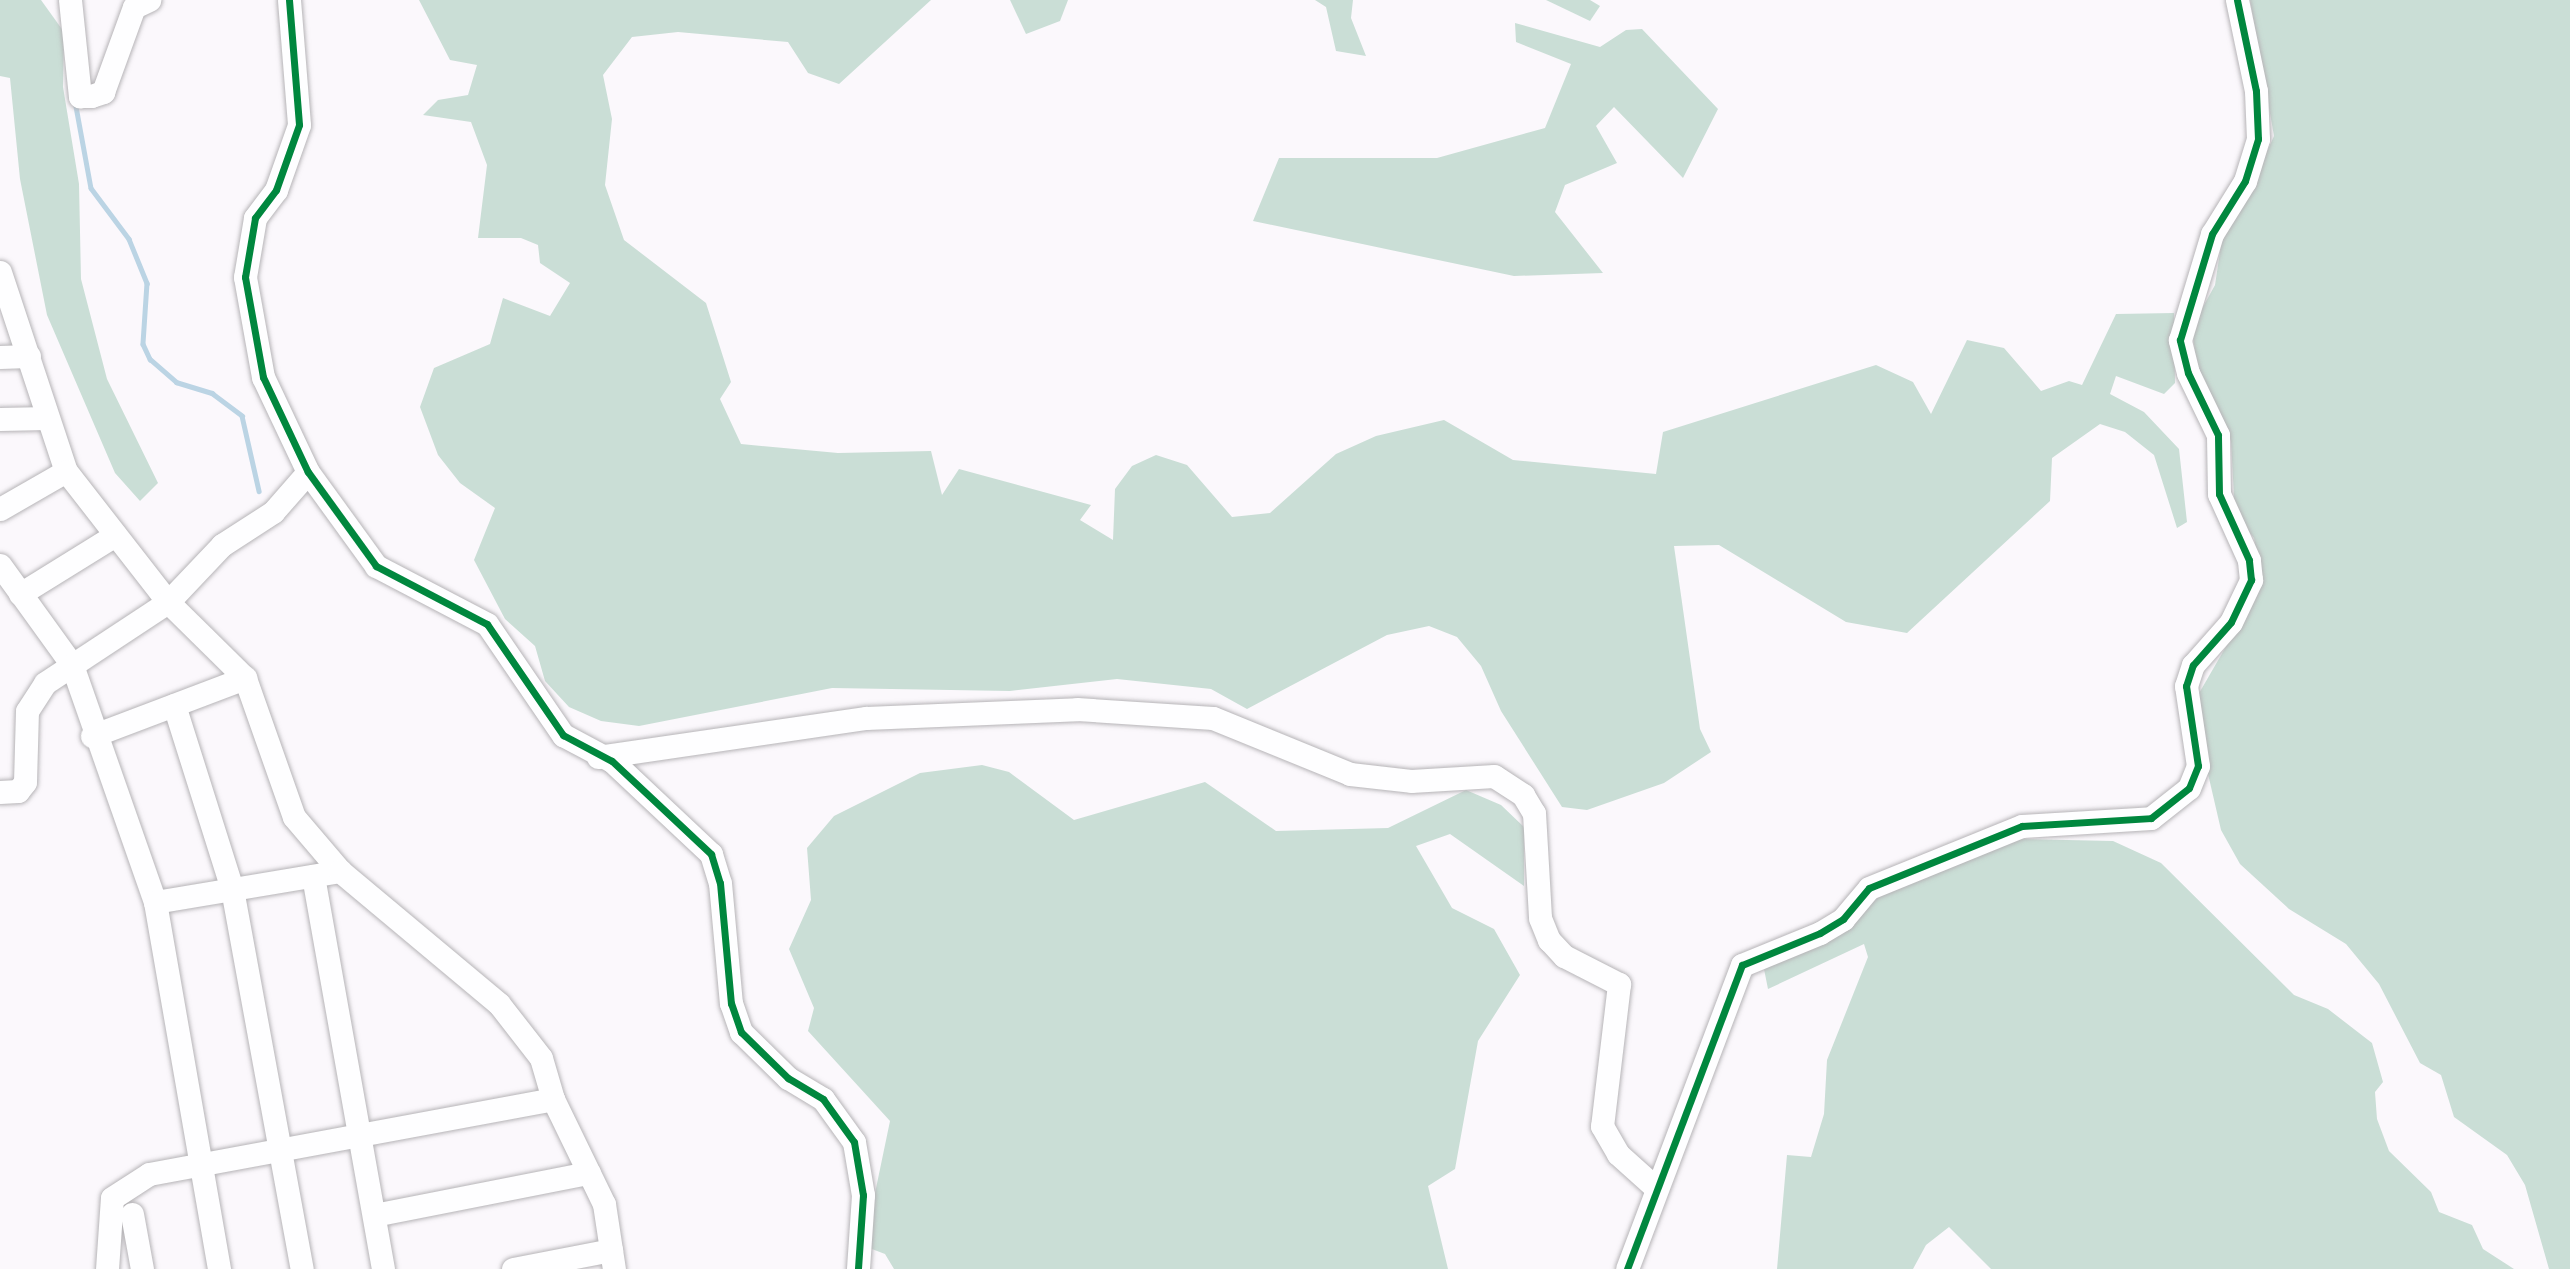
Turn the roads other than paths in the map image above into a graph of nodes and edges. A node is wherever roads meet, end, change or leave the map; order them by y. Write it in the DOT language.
graph roads {
  1 [pos="70,0"];
  2 [pos="149,0"];
  3 [pos="289,0"];
  4 [pos="2237,0"];
  5 [pos="0,273"];
  6 [pos="29,356"];
  7 [pos="0,357"];
  8 [pos="47,418"];
  9 [pos="0,419"];
  10 [pos="66,471"];
  11 [pos="308,472"];
  12 [pos="0,509"];
  13 [pos="115,535"];
  14 [pos="0,565"];
  15 [pos="20,594"];
  16 [pos="168,602"];
  17 [pos="72,665"];
  18 [pos="245,678"];
  19 [pos="174,705"];
  20 [pos="92,736"];
  21 [pos="598,757"];
  22 [pos="0,792"];
  23 [pos="340,871"];
  24 [pos="313,876"];
  25 [pos="232,889"];
  26 [pos="155,902"];
  27 [pos="554,1100"];
  28 [pos="359,1133"];
  29 [pos="280,1147"];
  30 [pos="197,1162"];
  31 [pos="589,1173"];
  32 [pos="1657,1189"];
  33 [pos="132,1214"];
  34 [pos="374,1215"];
  35 [pos="613,1259"];
  36 [pos="107,1269"];
  37 [pos="142,1269"];
  38 [pos="219,1269"];
  39 [pos="302,1269"];
  40 [pos="383,1269"];
  41 [pos="513,1269"];
  42 [pos="858,1269"];
  43 [pos="1627,1269"];
  1 -- 2 [label="street"];
  3 -- 11 [label="street"];
  4 -- 32 [label="street"];
  5 -- 6 [label="street"];
  6 -- 7 [label="street"];
  6 -- 8 [label="street"];
  8 -- 9 [label="street"];
  8 -- 10 [label="street"];
  10 -- 12 [label="street"];
  10 -- 13 [label="street"];
  11 -- 16 [label="street"];
  11 -- 21 [label="street"];
  13 -- 15 [label="street"];
  13 -- 16 [label="street"];
  14 -- 15 [label="street"];
  15 -- 17 [label="street"];
  16 -- 17 [label="street"];
  16 -- 18 [label="street"];
  17 -- 20 [label="street"];
  17 -- 22 [label="street"];
  18 -- 19 [label="street"];
  18 -- 23 [label="street"];
  19 -- 20 [label="street"];
  19 -- 25 [label="street"];
  20 -- 26 [label="street"];
  21 -- 32 [label="street"];
  21 -- 42 [label="street"];
  23 -- 24 [label="street"];
  23 -- 27 [label="street"];
  24 -- 25 [label="street"];
  24 -- 28 [label="street"];
  25 -- 26 [label="street"];
  25 -- 29 [label="street"];
  26 -- 30 [label="street"];
  27 -- 28 [label="street"];
  27 -- 31 [label="street"];
  28 -- 29 [label="street"];
  28 -- 34 [label="street"];
  29 -- 30 [label="street"];
  29 -- 39 [label="street"];
  30 -- 36 [label="street"];
  30 -- 38 [label="street"];
  31 -- 34 [label="street"];
  31 -- 35 [label="street"];
  32 -- 43 [label="street"];
  33 -- 37 [label="street"];
  34 -- 40 [label="street"];
  35 -- 41 [label="street"];
}
